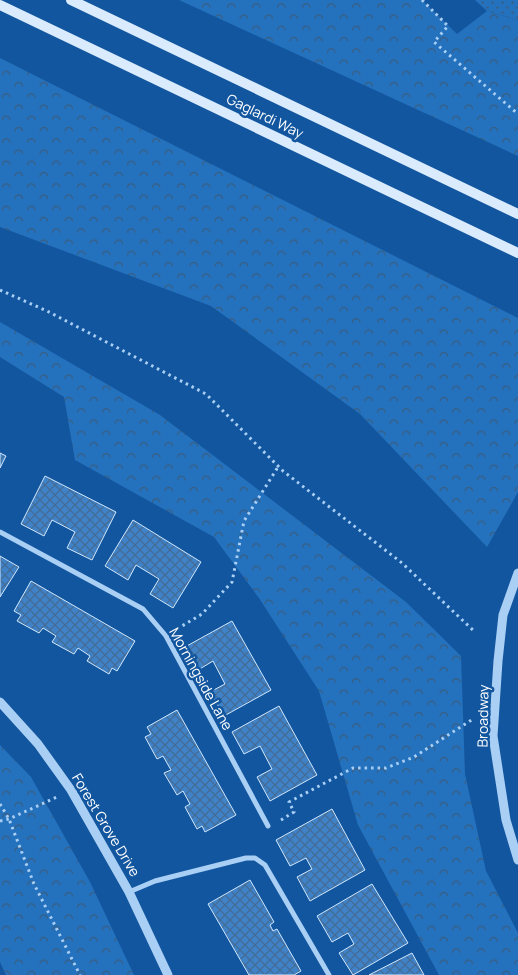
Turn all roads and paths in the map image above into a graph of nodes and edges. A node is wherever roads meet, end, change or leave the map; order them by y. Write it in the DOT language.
graph roads {
  1 [pos="71,0"];
  2 [pos="422,0"];
  3 [pos="0,5"];
  4 [pos="518,114"];
  5 [pos="518,214"];
  6 [pos="518,253"];
  7 [pos="0,290"];
  8 [pos="278,467"];
  9 [pos="0,532"];
  10 [pos="518,573"];
  11 [pos="475,632"];
  12 [pos="166,636"];
  13 [pos="0,702"];
  14 [pos="473,719"];
  15 [pos="71,790"];
  16 [pos="0,804"];
  17 [pos="9,820"];
  18 [pos="0,821"];
  19 [pos="268,826"];
  20 [pos="518,860"];
  21 [pos="129,892"];
  22 [pos="80,975"];
  23 [pos="168,975"];
  24 [pos="329,975"];
  1 -- 5 [label="main road, Gaglardi Way"];
  2 -- 4 [label="path"];
  3 -- 6 [label="main road, Gaglardi Way"];
  7 -- 8 [label="path"];
  8 -- 11 [label="path"];
  8 -- 12 [label="path"];
  9 -- 12 [label="street, Morningside Lane"];
  10 -- 20 [label="street, Broadway"];
  12 -- 19 [label="street, Morningside Lane"];
  13 -- 15 [label="street, Forest Grove Drive"];
  14 -- 19 [label="path"];
  15 -- 17 [label="path"];
  15 -- 21 [label="street, Forest Grove Drive"];
  16 -- 17 [label="path"];
  17 -- 18 [label="path"];
  17 -- 22 [label="path"];
  21 -- 23 [label="street, Forest Grove Drive"];
  21 -- 24 [label="street"];
}
